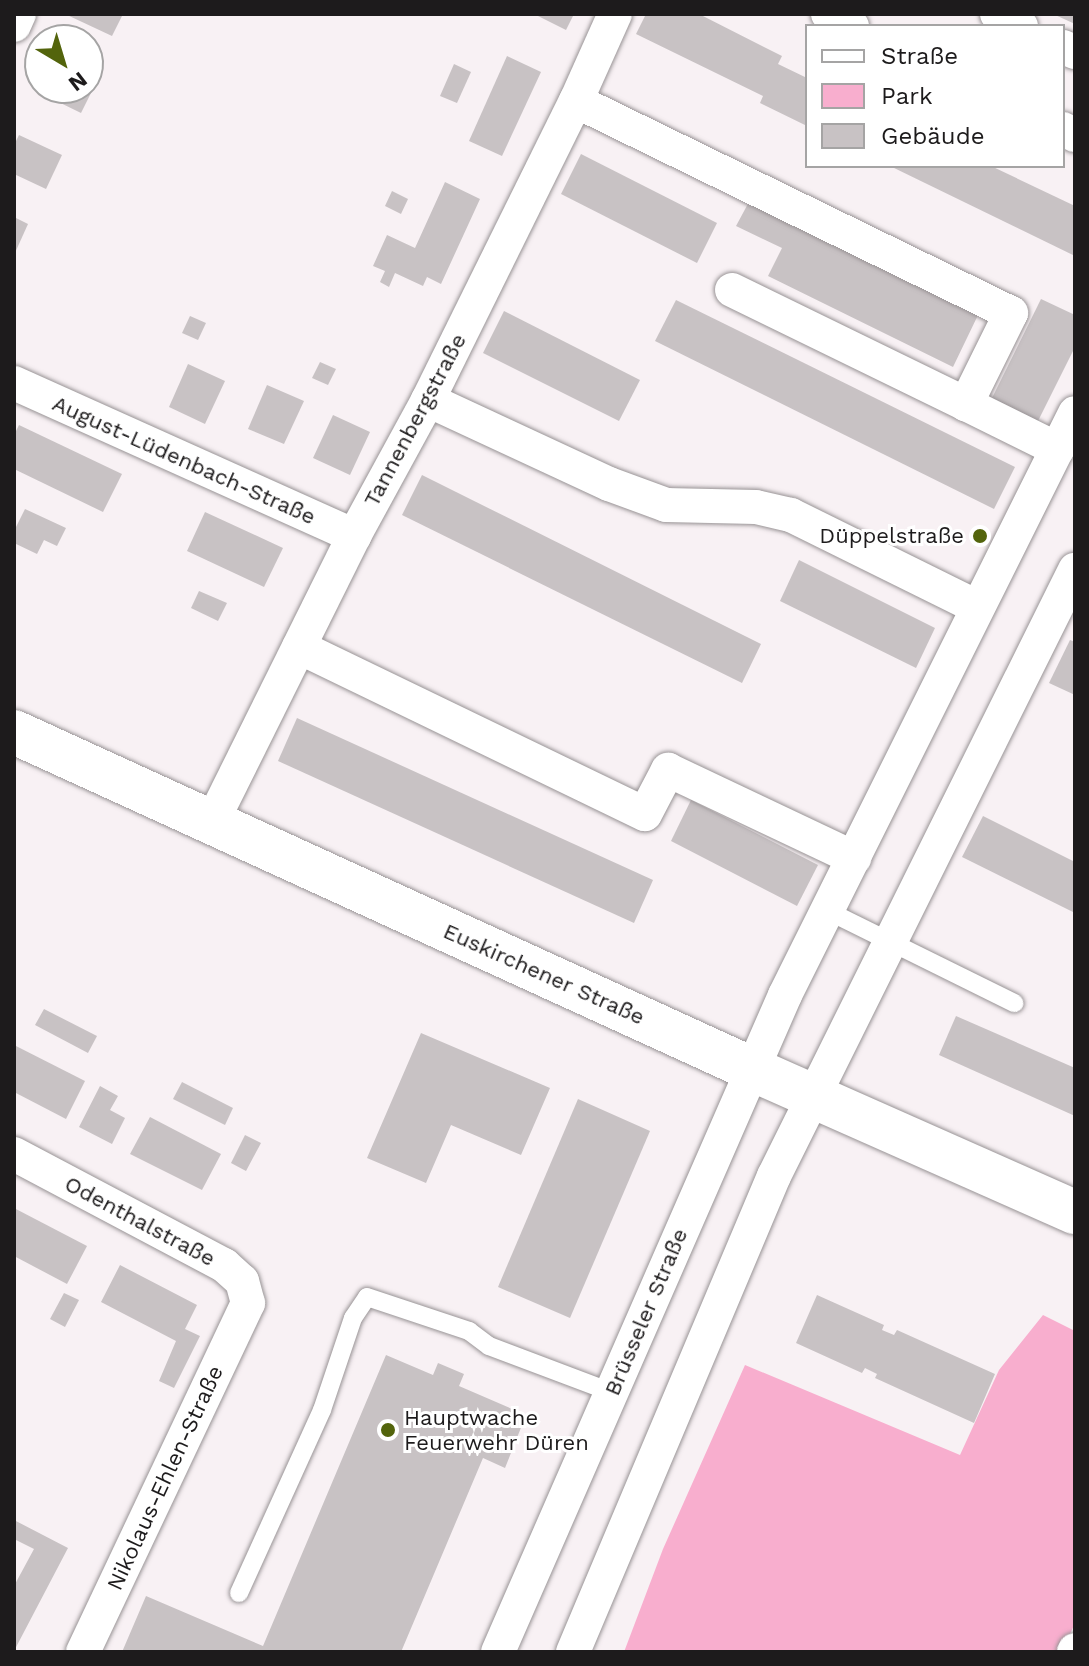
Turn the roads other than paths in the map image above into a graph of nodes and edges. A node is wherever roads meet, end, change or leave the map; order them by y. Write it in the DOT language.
graph roads {
  1 [pos="19,14"];
  2 [pos="615,14"];
  3 [pos="828,14"];
  4 [pos="997,14"];
  5 [pos="848,24"];
  6 [pos="1017,24"];
  7 [pos="14,25"];
  8 [pos="576,101"];
  9 [pos="732,290"];
  10 [pos="14,383"];
  11 [pos="428,400"];
  12 [pos="966,404"];
  13 [pos="1075,413"];
  14 [pos="1057,449"];
  15 [pos="354,536"];
  16 [pos="1075,570"];
  17 [pos="977,607"];
  18 [pos="299,647"];
  19 [pos="14,732"];
  20 [pos="211,824"];
  21 [pos="854,858"];
  22 [pos="828,911"];
  23 [pos="891,943"];
  24 [pos="1014,1003"];
  25 [pos="754,1070"];
  26 [pos="815,1096"];
  27 [pos="14,1154"];
  28 [pos="1075,1212"];
  29 [pos="248,1303"];
  30 [pos="611,1392"];
  31 [pos="239,1593"];
  32 [pos="83,1652"];
  33 [pos="498,1652"];
  34 [pos="573,1652"];
  1 -- 7 [label="street"];
  2 -- 8 [label="street, Tannenbergstraße"];
  3 -- 5 [label="street"];
  4 -- 6 [label="street"];
  8 -- 11 [label="street, Tannenbergstraße"];
  8 -- 12 [label="street"];
  9 -- 12 [label="street"];
  10 -- 15 [label="street, August-Lüdenbach-Straße"];
  11 -- 15 [label="street, Tannenbergstraße"];
  11 -- 17 [label="street"];
  12 -- 14 [label="street"];
  13 -- 14 [label="street"];
  14 -- 17 [label="street"];
  15 -- 18 [label="street, Tannenbergstraße"];
  16 -- 23 [label="street"];
  17 -- 21 [label="street"];
  18 -- 20 [label="street, Tannenbergstraße"];
  18 -- 21 [label="street"];
  19 -- 20 [label="street, Euskirchener Straße"];
  20 -- 25 [label="street, Euskirchener Straße"];
  21 -- 22 [label="street"];
  22 -- 23 [label="lane"];
  22 -- 25 [label="street, Brüsseler Straße"];
  23 -- 24 [label="lane"];
  23 -- 26 [label="street"];
  25 -- 26 [label="street, Euskirchener Straße"];
  25 -- 30 [label="street, Brüsseler Straße"];
  26 -- 28 [label="street, Euskirchener Straße"];
  26 -- 34 [label="street"];
  27 -- 29 [label="street, Odenthalstraße"];
  29 -- 32 [label="street, Nikolaus-Ehlen-Straße"];
  30 -- 31 [label="lane"];
  30 -- 33 [label="street, Brüsseler Straße"];
}
